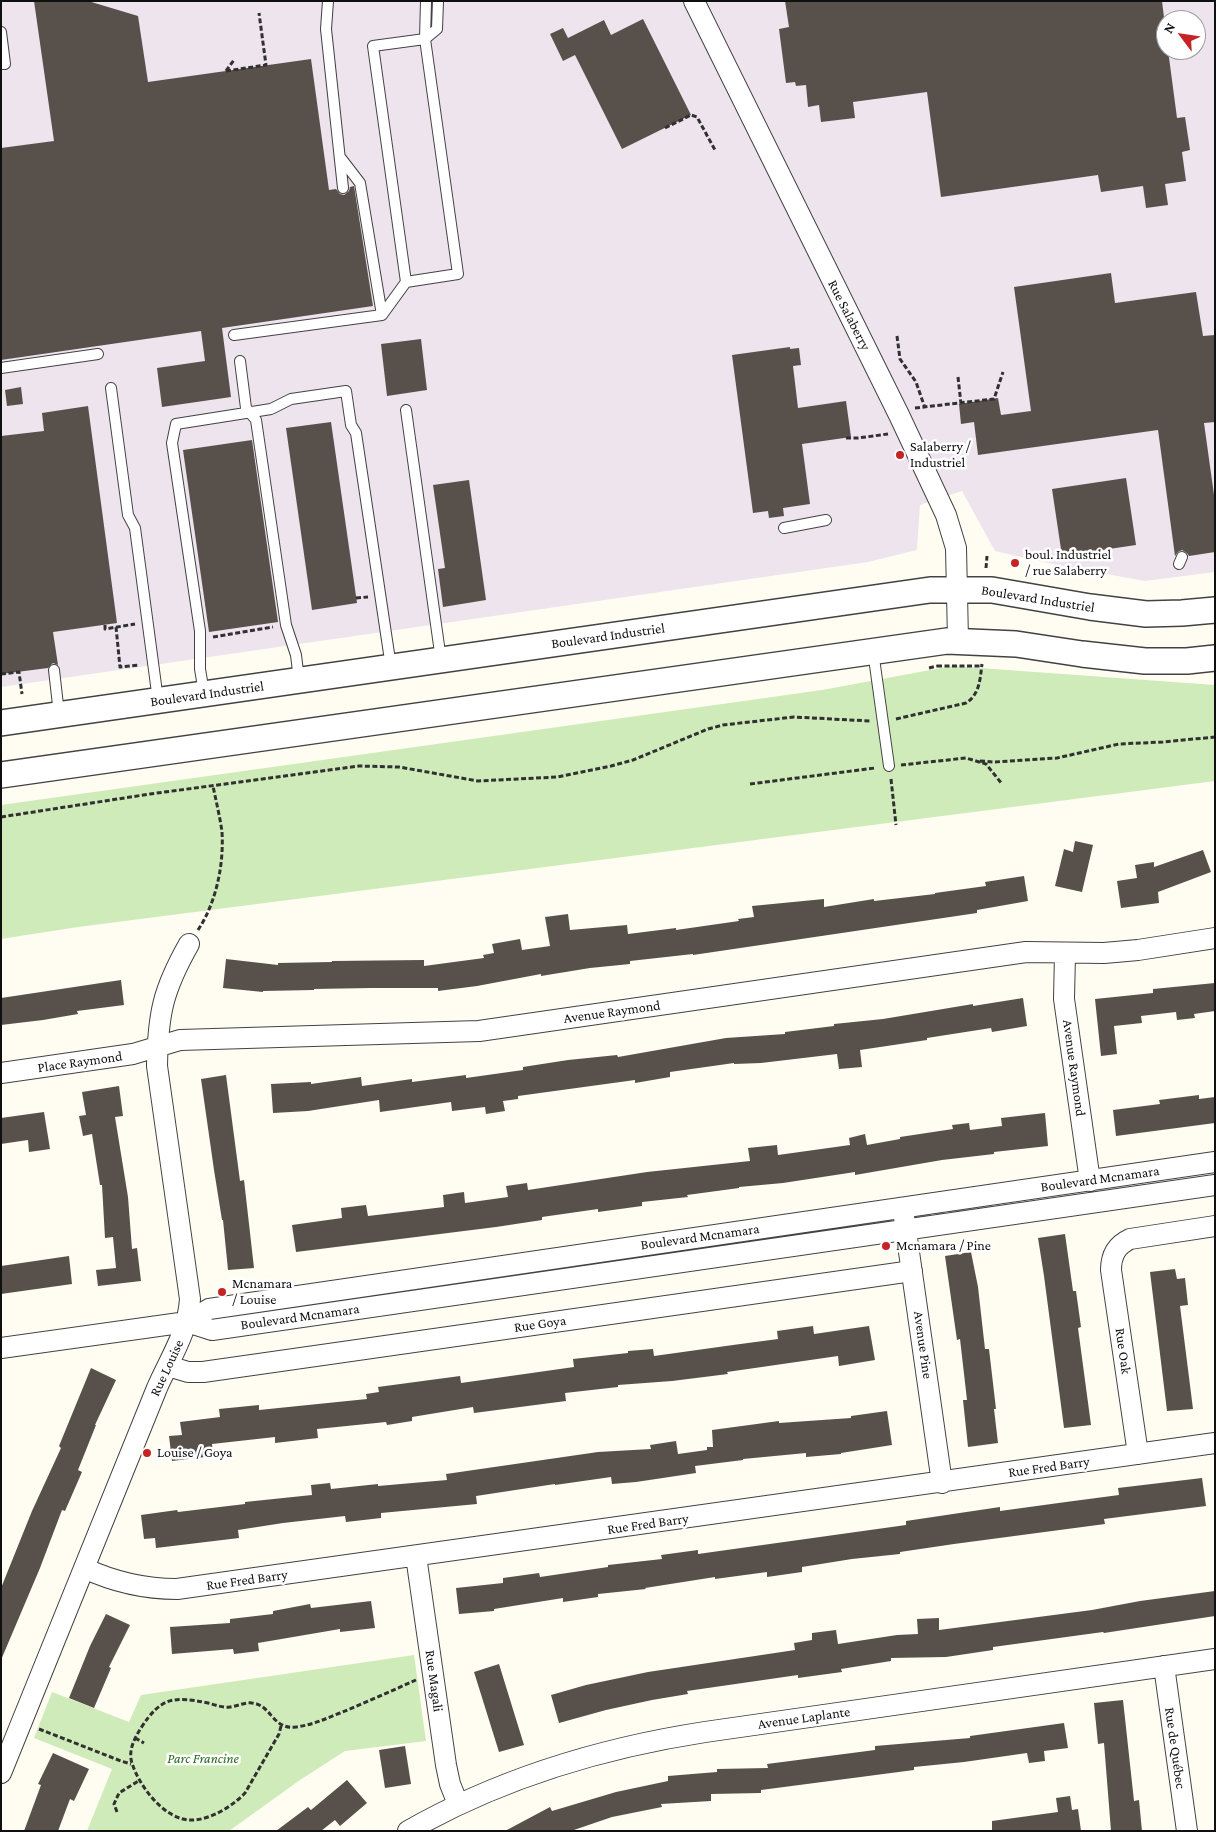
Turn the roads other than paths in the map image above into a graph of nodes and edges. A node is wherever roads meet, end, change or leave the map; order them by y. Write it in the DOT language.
graph roads {
  1 [pos="328,1"];
  2 [pos="426,1"];
  3 [pos="438,1"];
  4 [pos="694,1"];
  5 [pos="1,32"];
  6 [pos="424,39"];
  7 [pos="1,64"];
  8 [pos="340,156"];
  9 [pos="343,188"];
  10 [pos="406,282"];
  11 [pos="382,315"];
  12 [pos="234,336"];
  13 [pos="98,354"];
  14 [pos="240,361"];
  15 [pos="1,368"];
  16 [pos="111,388"];
  17 [pos="406,410"];
  18 [pos="250,412"];
  19 [pos="826,520"];
  20 [pos="784,528"];
  21 [pos="956,589"];
  22 [pos="1215,610"];
  23 [pos="958,640"];
  24 [pos="873,650"];
  25 [pos="1215,658"];
  26 [pos="441,660"];
  27 [pos="391,667"];
  28 [pos="54,670"];
  29 [pos="299,680"];
  30 [pos="204,694"];
  31 [pos="158,700"];
  32 [pos="60,715"];
  33 [pos="1,723"];
  34 [pos="889,766"];
  35 [pos="1,774"];
  36 [pos="1214,937"];
  37 [pos="190,944"];
  38 [pos="1065,954"];
  39 [pos="157,1047"];
  40 [pos="1,1073"];
  41 [pos="1215,1162"];
  42 [pos="1090,1181"];
  43 [pos="1215,1185"];
  44 [pos="902,1208"];
  45 [pos="1215,1226"];
  46 [pos="906,1230"];
  47 [pos="912,1272"];
  48 [pos="188,1322"];
  49 [pos="1,1348"];
  50 [pos="168,1366"];
  51 [pos="1215,1443"];
  52 [pos="1138,1454"];
  53 [pos="942,1483"];
  54 [pos="416,1556"];
  55 [pos="84,1568"];
  56 [pos="1215,1659"];
  57 [pos="1164,1666"];
  58 [pos="1,1773"];
  59 [pos="458,1804"];
  60 [pos="408,1831"];
  61 [pos="1186,1831"];
  1 -- 8 [label="lane"];
  2 -- 6 [label="lane"];
  3 -- 6 [label="lane"];
  4 -- 21 [label="street, Rue Salaberry"];
  5 -- 7 [label="lane"];
  6 -- 10 [label="lane"];
  6 -- 10 [label="lane"];
  8 -- 9 [label="lane"];
  8 -- 11 [label="lane"];
  10 -- 11 [label="lane"];
  11 -- 12 [label="lane"];
  13 -- 15 [label="lane"];
  14 -- 18 [label="lane"];
  16 -- 31 [label="lane"];
  17 -- 26 [label="lane"];
  18 -- 27 [label="lane"];
  18 -- 29 [label="lane"];
  18 -- 30 [label="lane"];
  19 -- 20 [label="lane"];
  21 -- 22 [label="street, Boulevard Industriel"];
  21 -- 23 [label="street, Rue Salaberry"];
  21 -- 26 [label="street, Boulevard Industriel"];
  23 -- 24 [label="street"];
  23 -- 25 [label="street"];
  24 -- 34 [label="lane"];
  24 -- 35 [label="street"];
  26 -- 27 [label="street, Boulevard Industriel"];
  27 -- 29 [label="street, Boulevard Industriel"];
  28 -- 32 [label="lane"];
  29 -- 30 [label="street, Boulevard Industriel"];
  30 -- 31 [label="street, Boulevard Industriel"];
  31 -- 32 [label="street, Boulevard Industriel"];
  32 -- 33 [label="street, Boulevard Industriel"];
  36 -- 38 [label="street, Avenue Raymond"];
  37 -- 39 [label="street, Rue Louise"];
  38 -- 39 [label="street, Avenue Raymond"];
  38 -- 42 [label="street, Avenue Raymond"];
  39 -- 40 [label="street, Place Raymond"];
  39 -- 48 [label="street, Rue Louise"];
  41 -- 42 [label="street, Boulevard Mcnamara"];
  42 -- 44 [label="street, Boulevard Mcnamara"];
  43 -- 46 [label="street, Boulevard Mcnamara"];
  44 -- 46 [label="street, Avenue Pine"];
  44 -- 48 [label="street, Boulevard Mcnamara"];
  45 -- 52 [label="street, Rue Oak"];
  46 -- 47 [label="street, Avenue Pine"];
  46 -- 48 [label="street, Boulevard Mcnamara"];
  47 -- 50 [label="street, Rue Goya"];
  47 -- 53 [label="street, Avenue Pine"];
  48 -- 49 [label="street, Boulevard Mcnamara"];
  48 -- 50 [label="street, Rue Louise"];
  50 -- 55 [label="street, Rue Louise"];
  51 -- 52 [label="street, Rue Fred Barry"];
  52 -- 53 [label="street, Rue Fred Barry"];
  53 -- 54 [label="street, Rue Fred Barry"];
  54 -- 55 [label="street, Rue Fred Barry"];
  54 -- 59 [label="street, Rue Magali"];
  55 -- 58 [label="street, Rue Louise"];
  56 -- 57 [label="street, Avenue Laplante"];
  57 -- 59 [label="street, Avenue Laplante"];
  57 -- 61 [label="street, Rue de Québec"];
  59 -- 60 [label="street, Avenue Laplante"];
}
